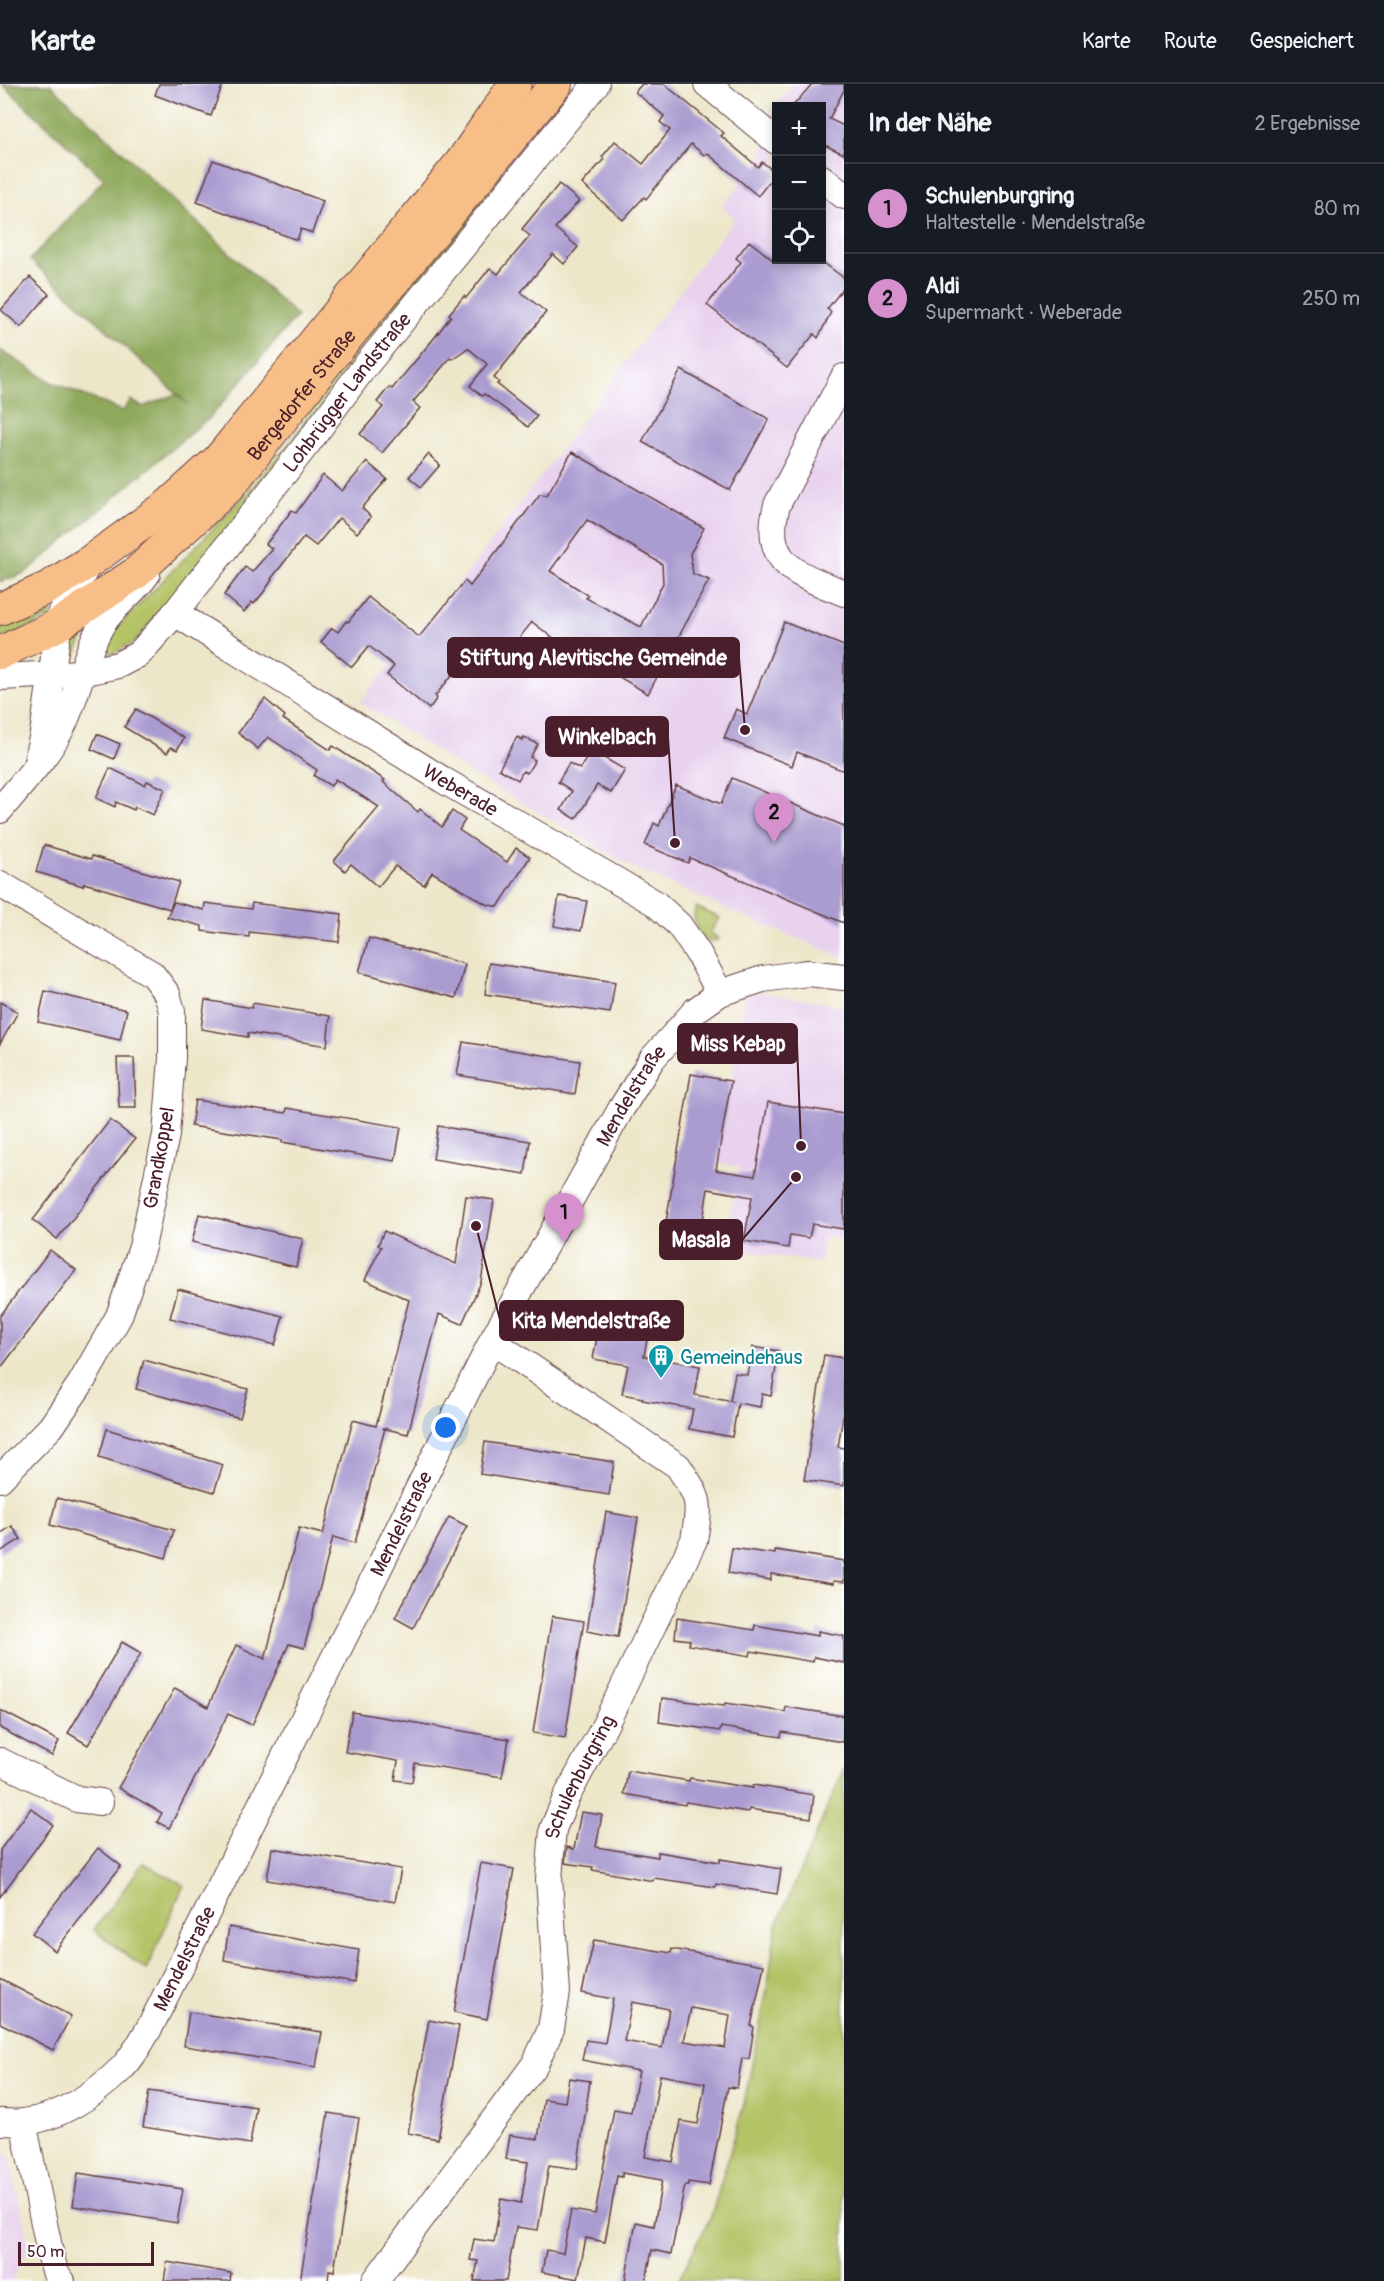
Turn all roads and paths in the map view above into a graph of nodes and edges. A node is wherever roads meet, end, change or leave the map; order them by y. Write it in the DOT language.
graph roads {
  1 [pos="515,84"];
  2 [pos="556,84"];
  3 [pos="596,84"];
  4 [pos="708,84"];
  5 [pos="772,137"];
  6 [pos="826,181"];
  7 [pos="844,196"];
  8 [pos="844,377"];
  9 [pos="163,550"];
  10 [pos="89,562"];
  11 [pos="844,593"];
  12 [pos="0,609"];
  13 [pos="175,613"];
  14 [pos="58,625"];
  15 [pos="0,653"];
  16 [pos="81,673"];
  17 [pos="51,676"];
  18 [pos="0,677"];
  19 [pos="34,768"];
  20 [pos="0,810"];
  21 [pos="0,884"];
  22 [pos="844,976"];
  23 [pos="720,993"];
  24 [pos="492,1341"];
  25 [pos="0,1479"];
  26 [pos="0,1761"];
  27 [pos="100,1802"];
  28 [pos="12,2122"];
  29 [pos="62,2281"];
  30 [pos="375,2281"];
  1 -- 10 [label="main road, Bergedorfer Straße"];
  2 -- 9 [label="main road, Bergedorfer Straße"];
  3 -- 13 [label="street, Lohbrügger Landstraße"];
  4 -- 5 [label="street"];
  6 -- 7 [label="street"];
  8 -- 11 [label="street"];
  9 -- 14 [label="main road, Bergedorfer Straße"];
  9 -- 16 [label="street"];
  10 -- 12 [label="main road, Bergedorfer Straße"];
  10 -- 14 [label="street"];
  13 -- 16 [label="street, Lohbrügger Landstraße"];
  13 -- 23 [label="street, Weberade"];
  14 -- 15 [label="main road, Bergedorfer Straße"];
  14 -- 17 [label="street"];
  16 -- 17 [label="street, Lohbrügger Landstraße"];
  16 -- 19 [label="street"];
  17 -- 18 [label="street, Lohbrügger Landstraße"];
  17 -- 19 [label="street"];
  19 -- 20 [label="street"];
  21 -- 25 [label="street, Grandkoppel"];
  22 -- 23 [label="street, Mendelstraße"];
  23 -- 24 [label="street, Mendelstraße"];
  24 -- 28 [label="street, Mendelstraße"];
  24 -- 30 [label="street, Schulenburgring"];
  26 -- 27 [label="street"];
  28 -- 29 [label="street"];
}
